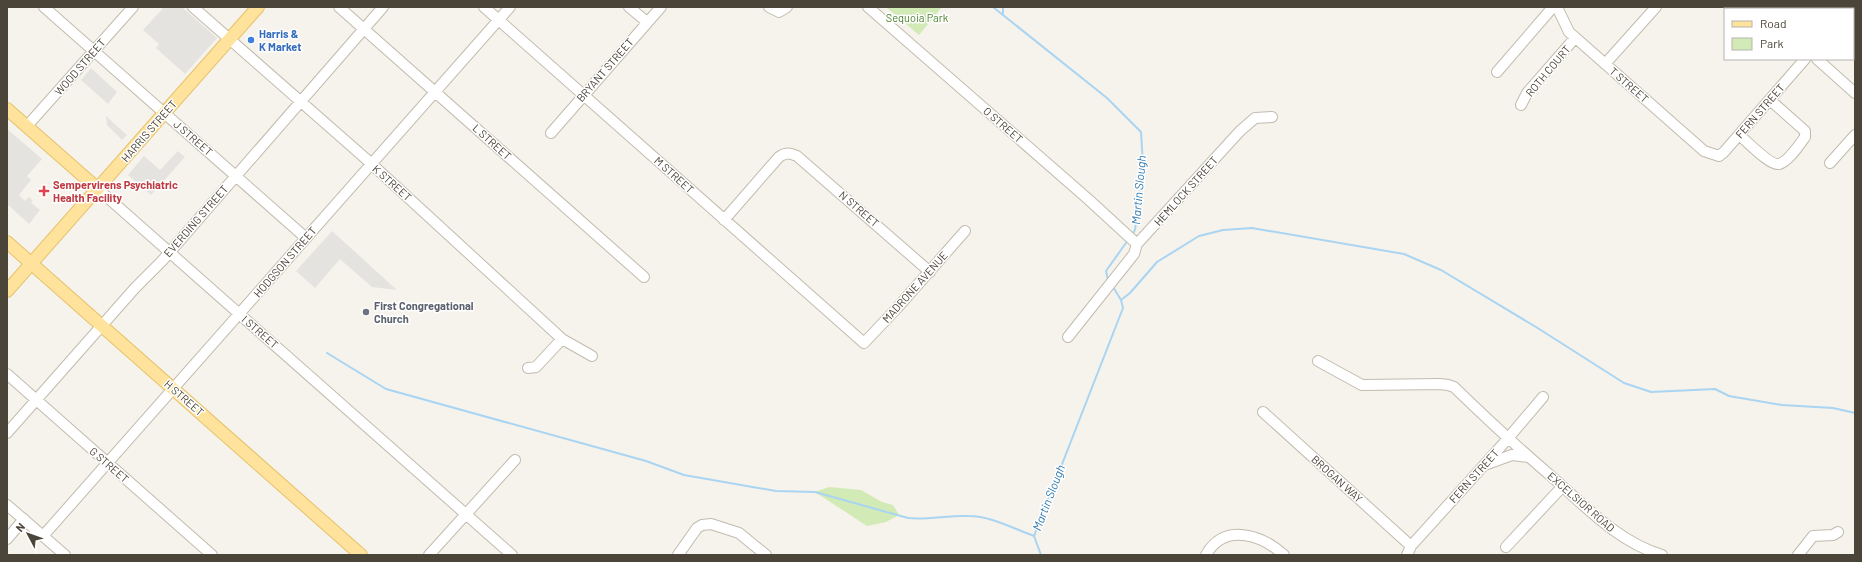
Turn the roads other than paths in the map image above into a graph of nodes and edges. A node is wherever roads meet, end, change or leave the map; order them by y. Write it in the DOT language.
graph roads {
  1 [pos="44,7"];
  2 [pos="133,7"];
  3 [pos="193,7"];
  4 [pos="258,7"];
  5 [pos="339,7"];
  6 [pos="383,7"];
  7 [pos="484,7"];
  8 [pos="510,7"];
  9 [pos="629,7"];
  10 [pos="660,7"];
  11 [pos="769,7"];
  12 [pos="787,7"];
  13 [pos="868,7"];
  14 [pos="1553,7"];
  15 [pos="1557,7"];
  16 [pos="1656,7"];
  17 [pos="498,20"];
  18 [pos="647,22"];
  19 [pos="364,29"];
  20 [pos="1575,38"];
  21 [pos="229,40"];
  22 [pos="94,51"];
  23 [pos="1804,60"];
  24 [pos="1818,60"];
  25 [pos="1605,64"];
  26 [pos="1497,72"];
  27 [pos="435,92"];
  28 [pos="1855,93"];
  29 [pos="583,94"];
  30 [pos="1770,100"];
  31 [pos="300,102"];
  32 [pos="1521,105"];
  33 [pos="7,108"];
  34 [pos="165,113"];
  35 [pos="1272,116"];
  36 [pos="28,126"];
  37 [pos="551,133"];
  38 [pos="1739,134"];
  39 [pos="1855,135"];
  40 [pos="1712,155"];
  41 [pos="1830,163"];
  42 [pos="371,164"];
  43 [pos="74,168"];
  44 [pos="236,176"];
  45 [pos="98,189"];
  46 [pos="83,206"];
  47 [pos="724,220"];
  48 [pos="965,231"];
  49 [pos="306,238"];
  50 [pos="7,242"];
  51 [pos="1137,244"];
  52 [pos="169,252"];
  53 [pos="32,264"];
  54 [pos="930,272"];
  55 [pos="644,277"];
  56 [pos="7,291"];
  57 [pos="239,314"];
  58 [pos="101,326"];
  59 [pos="1068,337"];
  60 [pos="562,339"];
  61 [pos="864,343"];
  62 [pos="592,356"];
  63 [pos="1318,361"];
  64 [pos="528,368"];
  65 [pos="7,374"];
  66 [pos="173,388"];
  67 [pos="1543,397"];
  68 [pos="36,400"];
  69 [pos="1263,412"];
  70 [pos="7,433"];
  71 [pos="1508,438"];
  72 [pos="1529,457"];
  73 [pos="515,460"];
  74 [pos="107,462"];
  75 [pos="1483,466"];
  76 [pos="1562,487"];
  77 [pos="7,505"];
  78 [pos="466,513"];
  79 [pos="24,519"];
  80 [pos="1838,532"];
  81 [pos="43,536"];
  82 [pos="7,539"];
  83 [pos="1506,547"];
  84 [pos="1409,551"];
  85 [pos="65,555"];
  86 [pos="212,555"];
  87 [pos="361,555"];
  88 [pos="429,555"];
  89 [pos="512,555"];
  90 [pos="678,555"];
  91 [pos="766,555"];
  92 [pos="1206,555"];
  93 [pos="1284,555"];
  94 [pos="1662,555"];
  95 [pos="1798,555"];
  1 -- 22 [label="street, J STREET"];
  2 -- 22 [label="street, WOOD STREET"];
  3 -- 21 [label="street, K STREET"];
  4 -- 21 [label="main road, HARRIS STREET"];
  5 -- 19 [label="street, L STREET"];
  6 -- 19 [label="street, EVERDING STREET"];
  7 -- 17 [label="street, M STREET"];
  8 -- 17 [label="street, HODGSON STREET"];
  9 -- 18 [label="street"];
  10 -- 18 [label="street, BRYANT STREET"];
  11 -- 12 [label="street"];
  13 -- 51 [label="street, O STREET"];
  14 -- 26 [label="street"];
  15 -- 20 [label="street, T STREET"];
  16 -- 25 [label="street"];
  17 -- 27 [label="street, HODGSON STREET"];
  17 -- 29 [label="street, M STREET"];
  18 -- 29 [label="street, BRYANT STREET"];
  19 -- 27 [label="street, L STREET"];
  19 -- 31 [label="street, EVERDING STREET"];
  20 -- 25 [label="street, T STREET"];
  20 -- 32 [label="street, ROTH COURT"];
  21 -- 31 [label="street, K STREET"];
  21 -- 34 [label="main road, HARRIS STREET"];
  22 -- 34 [label="street, J STREET"];
  22 -- 36 [label="street, WOOD STREET"];
  23 -- 30 [label="street, FERN STREET"];
  24 -- 28 [label="street"];
  25 -- 40 [label="street, T STREET"];
  27 -- 42 [label="street, HODGSON STREET"];
  27 -- 55 [label="street, L STREET"];
  29 -- 37 [label="street, BRYANT STREET"];
  29 -- 47 [label="street, M STREET"];
  30 -- 38 [label="street, FERN STREET"];
  30 -- 38 [label="street"];
  31 -- 42 [label="street, K STREET"];
  31 -- 44 [label="street, EVERDING STREET"];
  33 -- 36 [label="main road, I STREET"];
  34 -- 44 [label="street, J STREET"];
  34 -- 45 [label="main road, HARRIS STREET"];
  35 -- 51 [label="street, HEMLOCK STREET"];
  36 -- 43 [label="main road, I STREET"];
  38 -- 40 [label="street, FERN STREET"];
  39 -- 41 [label="street"];
  42 -- 49 [label="street, HODGSON STREET"];
  42 -- 60 [label="street, K STREET"];
  43 -- 45 [label="main road, I STREET"];
  43 -- 46 [label="main road"];
  44 -- 49 [label="street, J STREET"];
  44 -- 52 [label="street, EVERDING STREET"];
  45 -- 46 [label="main road, HARRIS STREET"];
  45 -- 52 [label="street, I STREET"];
  46 -- 53 [label="main road, HARRIS STREET"];
  47 -- 54 [label="street, N STREET"];
  47 -- 61 [label="street, M STREET"];
  48 -- 54 [label="street, MADRONE AVENUE"];
  49 -- 57 [label="street, HODGSON STREET"];
  50 -- 53 [label="main road, H STREET"];
  51 -- 59 [label="street, HEMLOCK STREET"];
  52 -- 57 [label="street, I STREET"];
  52 -- 58 [label="street, EVERDING STREET"];
  53 -- 56 [label="main road, HARRIS STREET"];
  53 -- 58 [label="main road, H STREET"];
  54 -- 61 [label="street, MADRONE AVENUE"];
  57 -- 66 [label="street, HODGSON STREET"];
  57 -- 78 [label="street, I STREET"];
  58 -- 66 [label="main road, H STREET"];
  58 -- 68 [label="street, EVERDING STREET"];
  60 -- 62 [label="street, K STREET"];
  60 -- 64 [label="street"];
  63 -- 71 [label="street, EXCELSIOR ROAD"];
  65 -- 68 [label="street, G STREET"];
  66 -- 74 [label="street, HODGSON STREET"];
  66 -- 87 [label="main road, H STREET"];
  67 -- 71 [label="street, FERN STREET"];
  68 -- 70 [label="street, EVERDING STREET"];
  68 -- 74 [label="street, G STREET"];
  69 -- 84 [label="street, BROGAN WAY"];
  71 -- 72 [label="street, EXCELSIOR ROAD"];
  71 -- 75 [label="street, FERN STREET"];
  72 -- 75 [label="street"];
  72 -- 76 [label="street, EXCELSIOR ROAD"];
  73 -- 78 [label="street"];
  74 -- 81 [label="street, HODGSON STREET"];
  74 -- 86 [label="street, G STREET"];
  75 -- 84 [label="street, FERN STREET"];
  76 -- 83 [label="street"];
  76 -- 94 [label="street, EXCELSIOR ROAD"];
  77 -- 79 [label="street"];
  78 -- 88 [label="street"];
  78 -- 89 [label="street, I STREET"];
  79 -- 81 [label="street"];
  79 -- 82 [label="street"];
  80 -- 95 [label="street"];
  81 -- 85 [label="street"];
  90 -- 91 [label="street"];
  92 -- 93 [label="street"];
}
